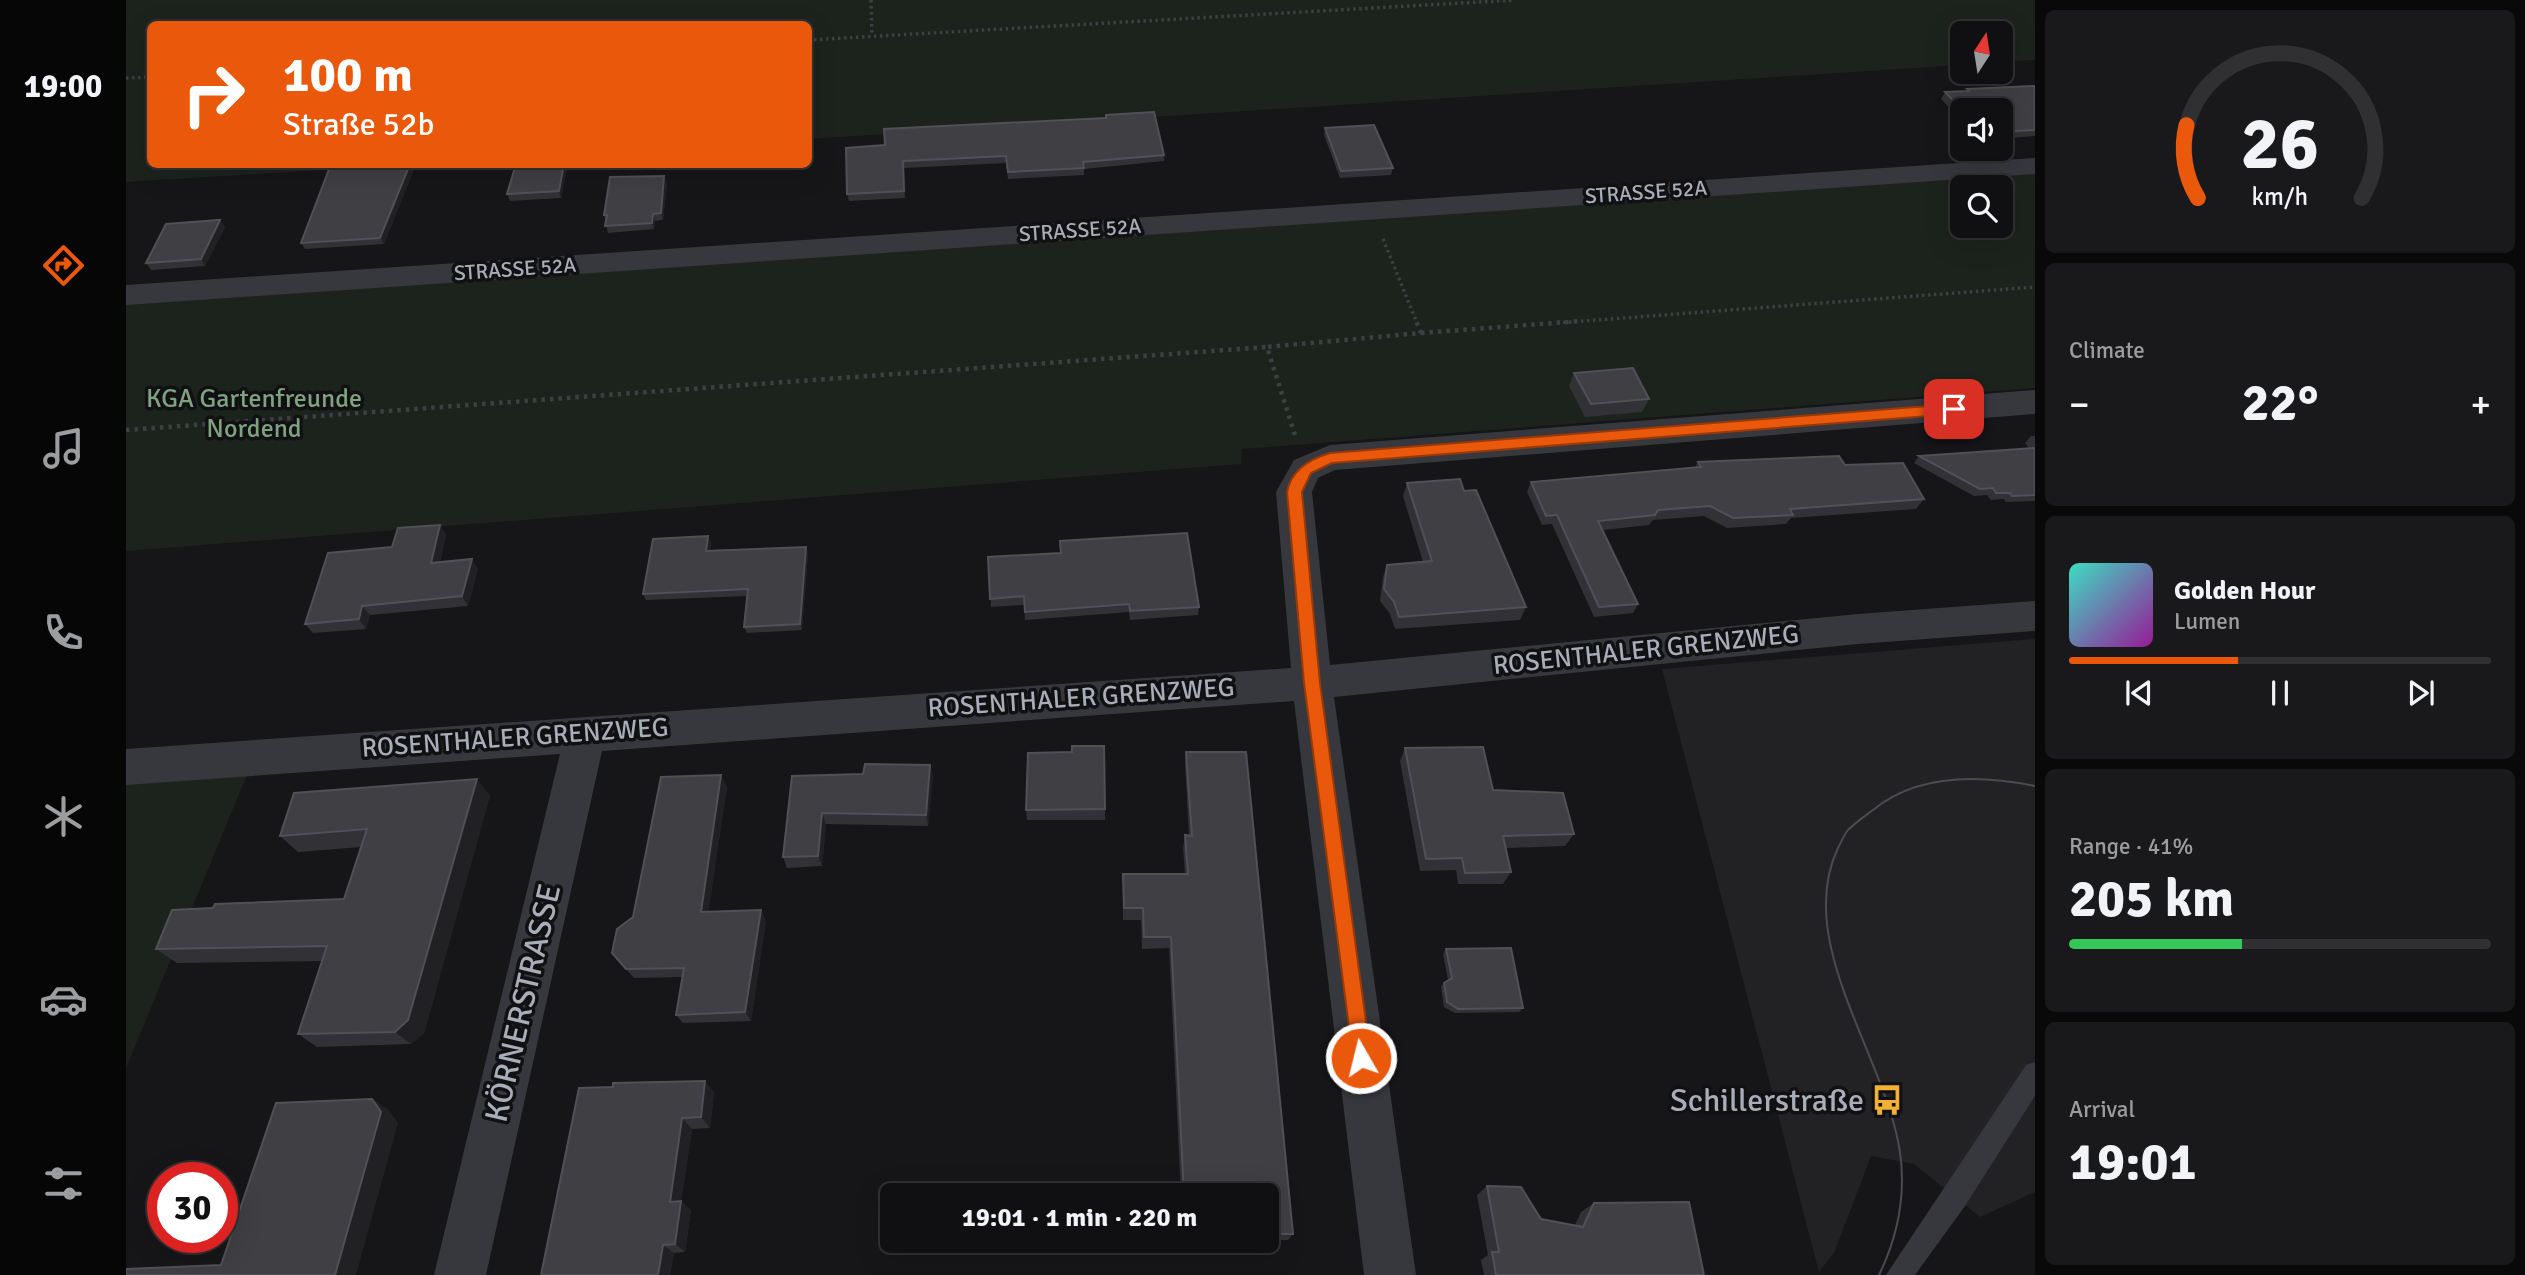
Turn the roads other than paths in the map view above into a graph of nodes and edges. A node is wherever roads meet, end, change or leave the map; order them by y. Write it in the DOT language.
graph roads {
  1 [pos="2035,166"];
  2 [pos="126,295"];
  3 [pos="2035,402"];
  4 [pos="2035,616"];
  5 [pos="1312,683"];
  6 [pos="586,732"];
  7 [pos="126,767"];
  8 [pos="2035,1074"];
  9 [pos="460,1275"];
  10 [pos="1390,1275"];
  11 [pos="1899,1275"];
  1 -- 2 [label="street, STRASSE 52A"];
  3 -- 5 [label="street"];
  4 -- 5 [label="street, ROSENTHALER GRENZWEG"];
  5 -- 6 [label="street, ROSENTHALER GRENZWEG"];
  5 -- 10 [label="street"];
  6 -- 7 [label="street, ROSENTHALER GRENZWEG"];
  6 -- 9 [label="street, KÖRNERSTRASSE"];
  8 -- 11 [label="lane"];
}
